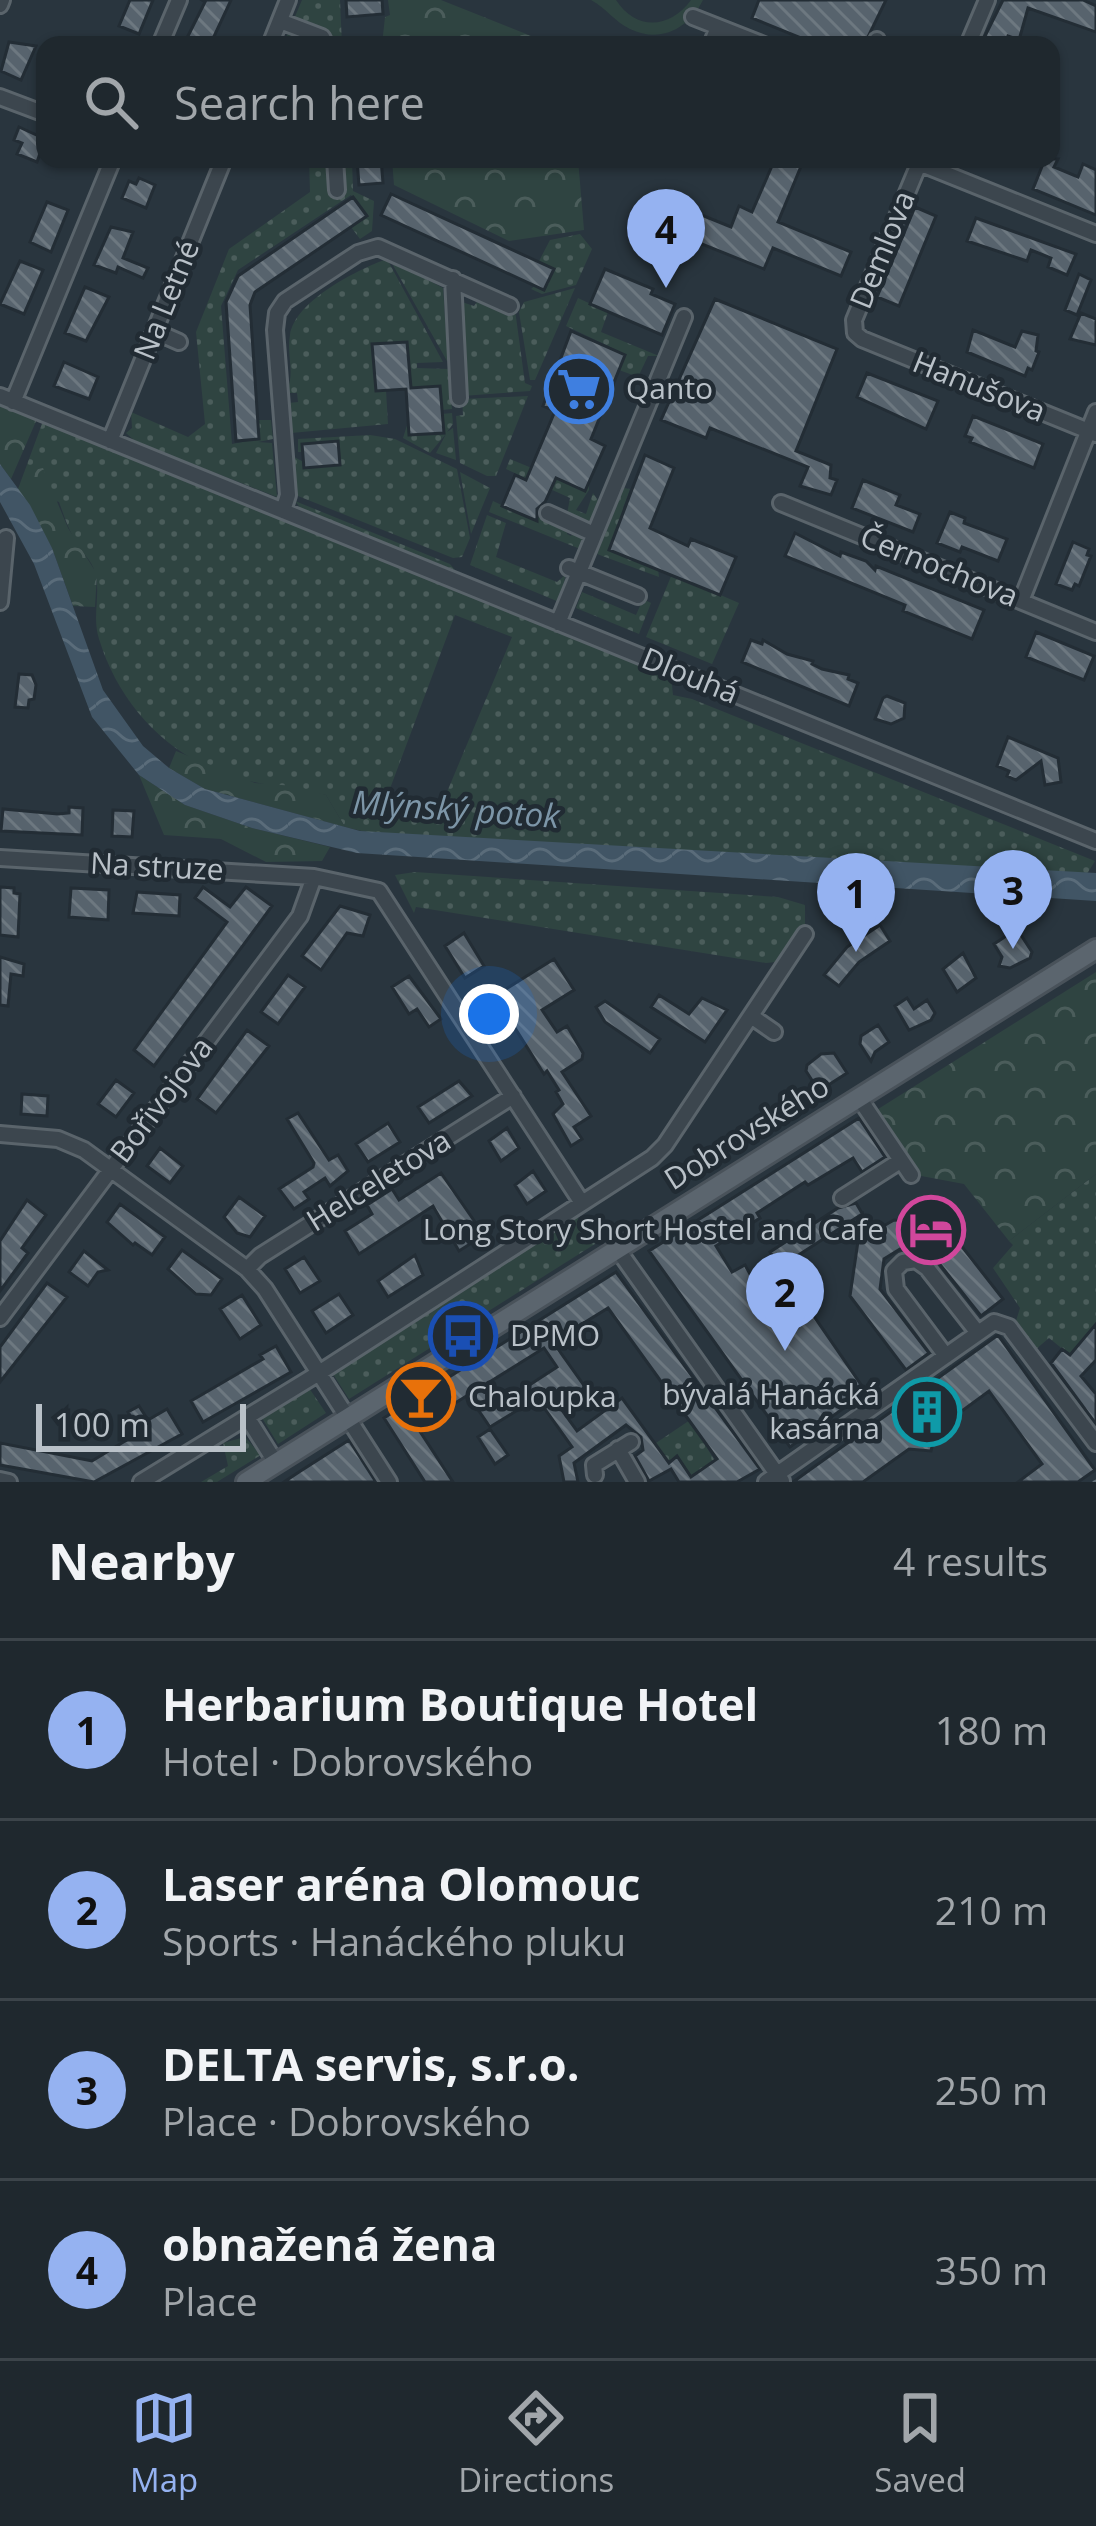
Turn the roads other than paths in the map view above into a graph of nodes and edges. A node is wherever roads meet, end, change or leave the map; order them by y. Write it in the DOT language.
graph roads {
  1 [pos="179,0"];
  2 [pos="288,0"];
  3 [pos="987,0"];
  4 [pos="693,17"];
  5 [pos="280,21"];
  6 [pos="718,27"];
  7 [pos="164,36"];
  8 [pos="274,36"];
  9 [pos="319,36"];
  10 [pos="714,36"];
  11 [pos="741,36"];
  12 [pos="972,36"];
  13 [pos="0,97"];
  14 [pos="36,111"];
  15 [pos="109,168"];
  16 [pos="220,168"];
  17 [pos="336,168"];
  18 [pos="917,168"];
  19 [pos="937,168"];
  20 [pos="337,190"];
  21 [pos="1096,234"];
  22 [pos="453,279"];
  23 [pos="510,306"];
  24 [pos="684,317"];
  25 [pos="154,331"];
  26 [pos="862,339"];
  27 [pos="179,342"];
  28 [pos="459,398"];
  29 [pos="7,399"];
  30 [pos="1096,412"];
  31 [pos="1092,432"];
  32 [pos="110,441"];
  33 [pos="781,502"];
  34 [pos="283,511"];
  35 [pos="548,513"];
  36 [pos="594,534"];
  37 [pos="6,538"];
  38 [pos="574,570"];
  39 [pos="638,596"];
  40 [pos="1021,601"];
  41 [pos="0,602"];
  42 [pos="558,623"];
  43 [pos="1096,632"];
  44 [pos="1096,841"];
  45 [pos="0,858"];
  46 [pos="314,877"];
  47 [pos="805,934"];
  48 [pos="1096,949"];
  49 [pos="751,1016"];
  50 [pos="774,1032"];
  51 [pos="513,1096"];
  52 [pos="859,1097"];
  53 [pos="0,1133"];
  54 [pos="900,1161"];
  55 [pos="111,1168"];
  56 [pos="910,1175"];
  57 [pos="842,1198"];
  58 [pos="582,1203"];
  59 [pos="618,1250"];
  60 [pos="247,1269"];
  61 [pos="0,1318"];
  62 [pos="978,1333"];
  63 [pos="946,1356"];
  64 [pos="319,1373"];
  65 [pos="247,1417"];
  66 [pos="348,1418"];
  67 [pos="1096,1443"];
  68 [pos="276,1463"];
  69 [pos="596,1475"];
  70 [pos="776,1480"];
  71 [pos="141,1482"];
  72 [pos="246,1482"];
  73 [pos="389,1482"];
  74 [pos="637,1482"];
  1 -- 7 [label="street"];
  2 -- 5 [label="street"];
  3 -- 12 [label="street"];
  4 -- 6 [label="street"];
  5 -- 8 [label="street"];
  5 -- 9 [label="street"];
  6 -- 10 [label="street"];
  6 -- 11 [label="street"];
  13 -- 14 [label="street"];
  15 -- 29 [label="street"];
  16 -- 25 [label="street, Na Letné"];
  17 -- 20 [label="street"];
  18 -- 26 [label="street, Demlova"];
  19 -- 21 [label="street"];
  22 -- 23 [label="street"];
  22 -- 28 [label="street"];
  22 -- 34 [label="street"];
  24 -- 36 [label="street"];
  25 -- 27 [label="street"];
  25 -- 32 [label="street, Na Letné"];
  26 -- 31 [label="street, Hanušova"];
  29 -- 32 [label="street, Dlouhá"];
  30 -- 31 [label="street"];
  31 -- 40 [label="street"];
  32 -- 34 [label="street, Dlouhá"];
  33 -- 40 [label="street, Černochova"];
  34 -- 42 [label="street, Dlouhá"];
  35 -- 36 [label="street"];
  36 -- 38 [label="street"];
  37 -- 41 [label="street"];
  38 -- 39 [label="street"];
  38 -- 42 [label="street"];
  40 -- 43 [label="street, Černochova"];
  42 -- 44 [label="street, Dlouhá"];
  45 -- 46 [label="street, Na struze"];
  46 -- 51 [label="street, Na struze"];
  46 -- 55 [label="street, Bořivojova"];
  47 -- 49 [label="street, Dobrovského"];
  48 -- 52 [label="main road, Dobrovského"];
  49 -- 50 [label="street"];
  49 -- 58 [label="street, Dobrovského"];
  51 -- 58 [label="street, Na struze"];
  51 -- 60 [label="street, Helceletova"];
  52 -- 54 [label="street"];
  52 -- 59 [label="main road, Dobrovského"];
  53 -- 55 [label="street"];
  54 -- 56 [label="street"];
  54 -- 57 [label="street"];
  55 -- 60 [label="street"];
  55 -- 61 [label="street, Bořivojova"];
  58 -- 64 [label="street, Dobrovského"];
  59 -- 66 [label="main road, Dobrovského"];
  59 -- 70 [label="street"];
  60 -- 64 [label="street"];
  62 -- 63 [label="street"];
  62 -- 63 [label="street"];
  62 -- 67 [label="street"];
  63 -- 70 [label="street"];
  64 -- 65 [label="street, Dobrovského"];
  64 -- 66 [label="street"];
  65 -- 68 [label="street"];
  65 -- 71 [label="street, Dobrovského"];
  66 -- 68 [label="main road, Dobrovského"];
  66 -- 73 [label="street"];
  68 -- 72 [label="main road, Dobrovského"];
  69 -- 74 [label="street"];
}
